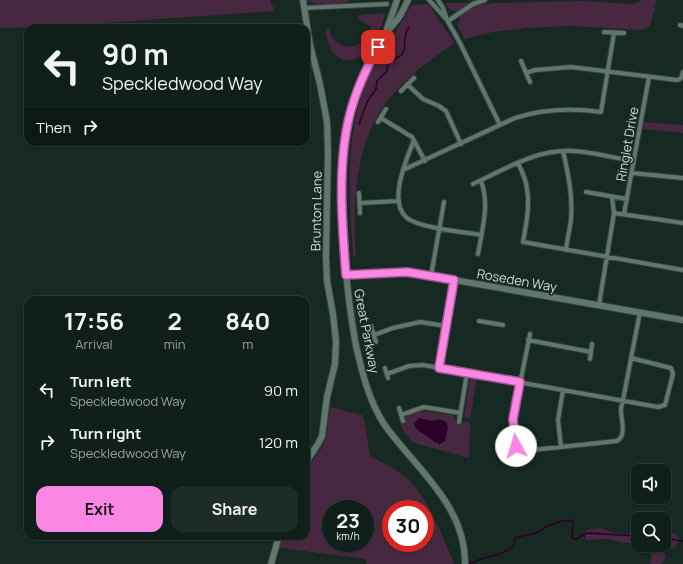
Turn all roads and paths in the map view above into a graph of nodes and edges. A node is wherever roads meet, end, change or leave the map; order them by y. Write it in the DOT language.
graph roads {
  1 [pos="303,0"];
  2 [pos="355,0"];
  3 [pos="398,0"];
  4 [pos="408,0"];
  5 [pos="429,0"];
  6 [pos="438,0"];
  7 [pos="485,0"];
  8 [pos="387,4"];
  9 [pos="355,6"];
  10 [pos="304,8"];
  11 [pos="448,20"];
  12 [pos="307,24"];
  13 [pos="604,32"];
  14 [pos="614,33"];
  15 [pos="385,34"];
  16 [pos="624,34"];
  17 [pos="310,45"];
  18 [pos="521,61"];
  19 [pos="607,72"];
  20 [pos="683,72"];
  21 [pos="526,73"];
  22 [pos="649,77"];
  23 [pos="414,78"];
  24 [pos="530,82"];
  25 [pos="408,85"];
  26 [pos="401,91"];
  27 [pos="386,109"];
  28 [pos="500,126"];
  29 [pos="414,140"];
  30 [pos="461,144"];
  31 [pos="563,151"];
  32 [pos="425,161"];
  33 [pos="634,161"];
  34 [pos="518,163"];
  35 [pos="403,170"];
  36 [pos="632,173"];
  37 [pos="683,178"];
  38 [pos="480,181"];
  39 [pos="472,184"];
  40 [pos="586,192"];
  41 [pos="359,193"];
  42 [pos="612,197"];
  43 [pos="627,200"];
  44 [pos="399,201"];
  45 [pos="444,202"];
  46 [pos="360,203"];
  47 [pos="360,213"];
  48 [pos="614,213"];
  49 [pos="624,214"];
  50 [pos="683,223"];
  51 [pos="440,228"];
  52 [pos="481,235"];
  53 [pos="566,250"];
  54 [pos="478,254"];
  55 [pos="607,257"];
  56 [pos="683,270"];
  57 [pos="346,275"];
  58 [pos="431,276"];
  59 [pos="454,280"];
  60 [pos="599,305"];
  61 [pos="640,312"];
  62 [pos="683,320"];
  63 [pos="479,321"];
  64 [pos="504,325"];
  65 [pos="371,326"];
  66 [pos="446,326"];
  67 [pos="530,334"];
  68 [pos="374,335"];
  69 [pos="528,340"];
  70 [pos="376,342"];
  71 [pos="592,344"];
  72 [pos="591,352"];
  73 [pos="631,358"];
  74 [pos="590,359"];
  75 [pos="385,368"];
  76 [pos="439,368"];
  77 [pos="467,372"];
  78 [pos="520,382"];
  79 [pos="563,390"];
  80 [pos="622,400"];
  81 [pos="399,408"];
  82 [pos="460,413"];
  83 [pos="401,415"];
  84 [pos="403,421"];
  85 [pos="459,422"];
  86 [pos="561,447"];
  87 [pos="310,456"];
  88 [pos="278,540"];
  89 [pos="271,564"];
  90 [pos="465,564"];
  1 -- 10 [label="street, Brunton Lane"];
  2 -- 9 [label="street"];
  3 -- 15 [label="street, Great Parkway"];
  4 -- 15 [label="street, Great Parkway"];
  5 -- 11 [label="street"];
  6 -- 11 [label="street"];
  7 -- 11 [label="street"];
  8 -- 9 [label="street"];
  9 -- 10 [label="street"];
  10 -- 12 [label="street, Brunton Lane"];
  11 -- 28 [label="street"];
  13 -- 14 [label="street"];
  14 -- 16 [label="street"];
  14 -- 19 [label="street"];
  15 -- 57 [label="street, Great Parkway"];
  17 -- 87 [label="street, Brunton Lane"];
  18 -- 21 [label="street"];
  19 -- 21 [label="street"];
  19 -- 22 [label="street"];
  19 -- 28 [label="street"];
  20 -- 22 [label="street"];
  21 -- 24 [label="street"];
  22 -- 33 [label="street, Ringlet Drive"];
  23 -- 25 [label="street"];
  25 -- 26 [label="street"];
  25 -- 30 [label="street"];
  27 -- 29 [label="street"];
  28 -- 30 [label="street"];
  29 -- 32 [label="street"];
  29 -- 35 [label="street"];
  30 -- 32 [label="street"];
  31 -- 33 [label="street"];
  31 -- 34 [label="street"];
  31 -- 53 [label="street"];
  32 -- 35 [label="street"];
  33 -- 36 [label="street, Ringlet Drive"];
  34 -- 38 [label="street"];
  34 -- 53 [label="street"];
  35 -- 44 [label="street"];
  36 -- 37 [label="street"];
  36 -- 43 [label="street, Ringlet Drive"];
  38 -- 39 [label="street"];
  38 -- 52 [label="street"];
  40 -- 42 [label="street"];
  41 -- 46 [label="street"];
  42 -- 43 [label="street"];
  42 -- 48 [label="street"];
  43 -- 49 [label="street, Ringlet Drive"];
  44 -- 46 [label="street"];
  44 -- 51 [label="street"];
  45 -- 51 [label="street"];
  46 -- 47 [label="street"];
  48 -- 49 [label="street"];
  48 -- 55 [label="street"];
  49 -- 50 [label="street"];
  51 -- 52 [label="street"];
  51 -- 58 [label="street"];
  52 -- 54 [label="street"];
  53 -- 55 [label="street"];
  55 -- 56 [label="street"];
  55 -- 60 [label="street"];
  57 -- 58 [label="street, Roseden Way"];
  57 -- 90 [label="street, Great Parkway"];
  58 -- 59 [label="street, Roseden Way"];
  59 -- 60 [label="street, Roseden Way"];
  59 -- 66 [label="street"];
  60 -- 61 [label="street, Roseden Way"];
  61 -- 62 [label="street, Roseden Way"];
  61 -- 73 [label="street"];
  63 -- 64 [label="street"];
  65 -- 68 [label="street"];
  66 -- 68 [label="street"];
  66 -- 76 [label="street"];
  67 -- 69 [label="street"];
  68 -- 70 [label="street"];
  69 -- 72 [label="street"];
  69 -- 78 [label="street"];
  71 -- 72 [label="street"];
  72 -- 74 [label="street"];
  73 -- 80 [label="street"];
  73 -- 80 [label="street"];
  75 -- 76 [label="street"];
  76 -- 77 [label="street"];
  77 -- 78 [label="street"];
  77 -- 82 [label="street"];
  78 -- 79 [label="street"];
  78 -- 86 [label="street"];
  79 -- 80 [label="street"];
  79 -- 86 [label="street"];
  80 -- 86 [label="street"];
  81 -- 83 [label="street"];
  82 -- 83 [label="street"];
  82 -- 85 [label="street"];
  83 -- 84 [label="street"];
  88 -- 89 [label="street"];
}
